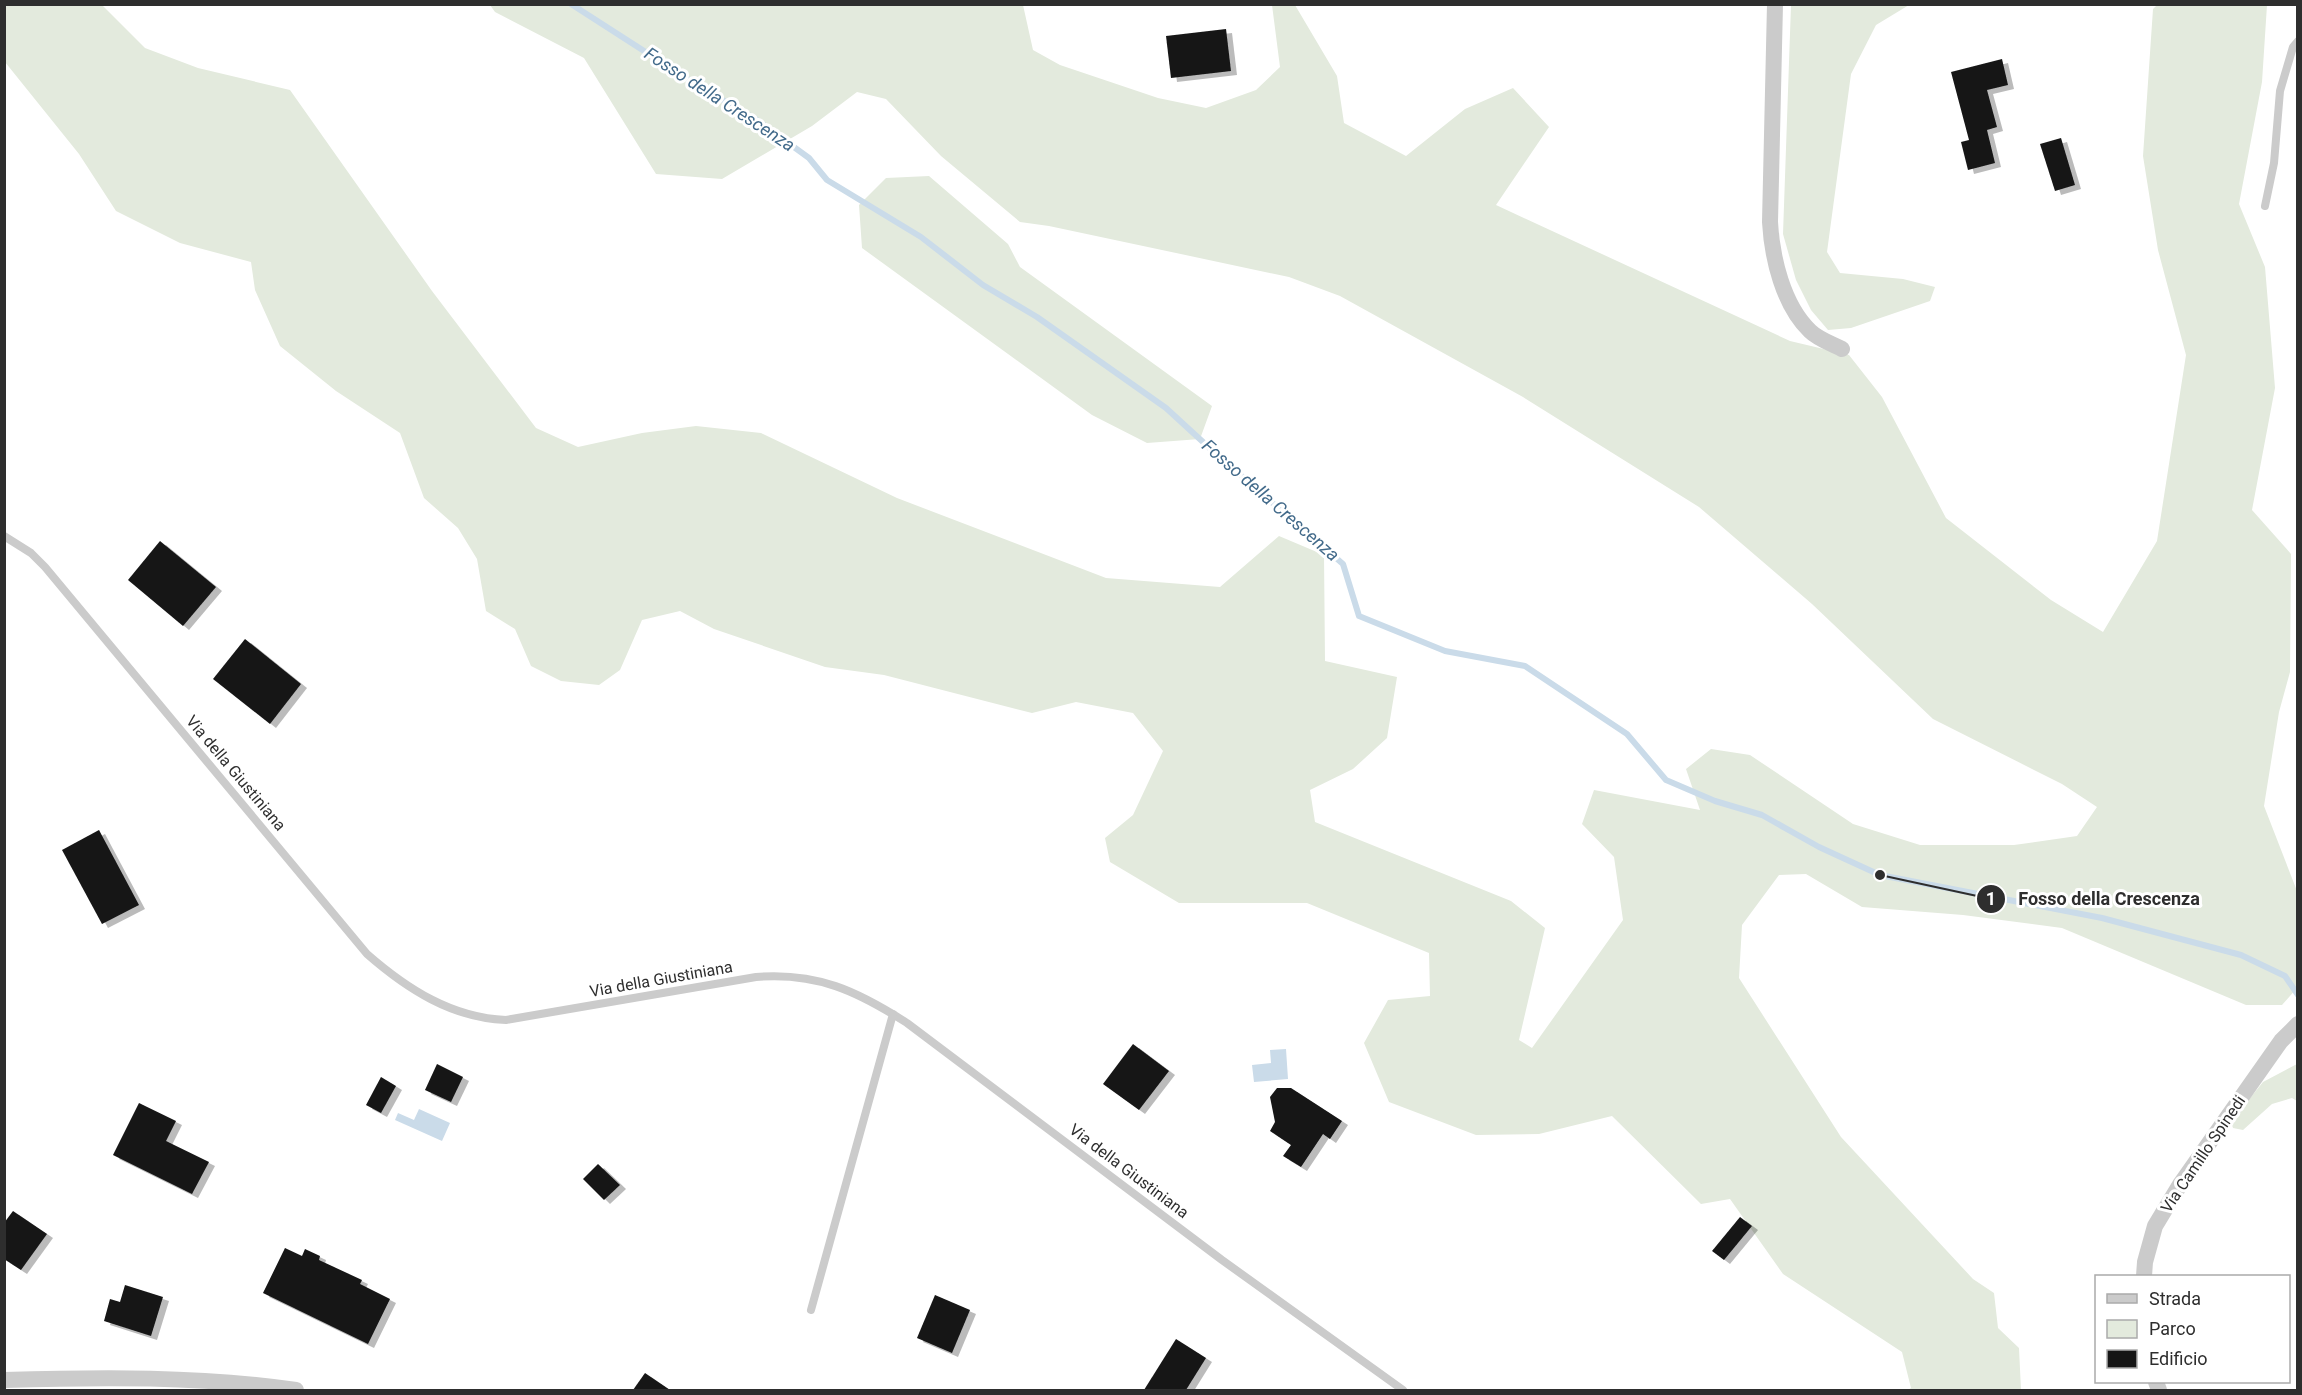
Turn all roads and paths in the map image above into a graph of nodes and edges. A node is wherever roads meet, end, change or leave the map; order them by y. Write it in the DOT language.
graph roads {
  1 [pos="1775,4"];
  2 [pos="2298,41"];
  3 [pos="2265,206"];
  4 [pos="1842,349"];
  5 [pos="4,536"];
  6 [pos="893,1014"];
  7 [pos="2298,1024"];
  8 [pos="2144,1275"];
  9 [pos="811,1310"];
  10 [pos="4,1380"];
  11 [pos="296,1390"];
  12 [pos="1402,1390"];
  1 -- 4 [label="street"];
  2 -- 3 [label="lane"];
  5 -- 6 [label="lane, Via della Giustiniana"];
  6 -- 9 [label="lane"];
  6 -- 12 [label="lane, Via della Giustiniana"];
  7 -- 8 [label="street, Via Camillo Spinedi"];
  10 -- 11 [label="street"];
}
